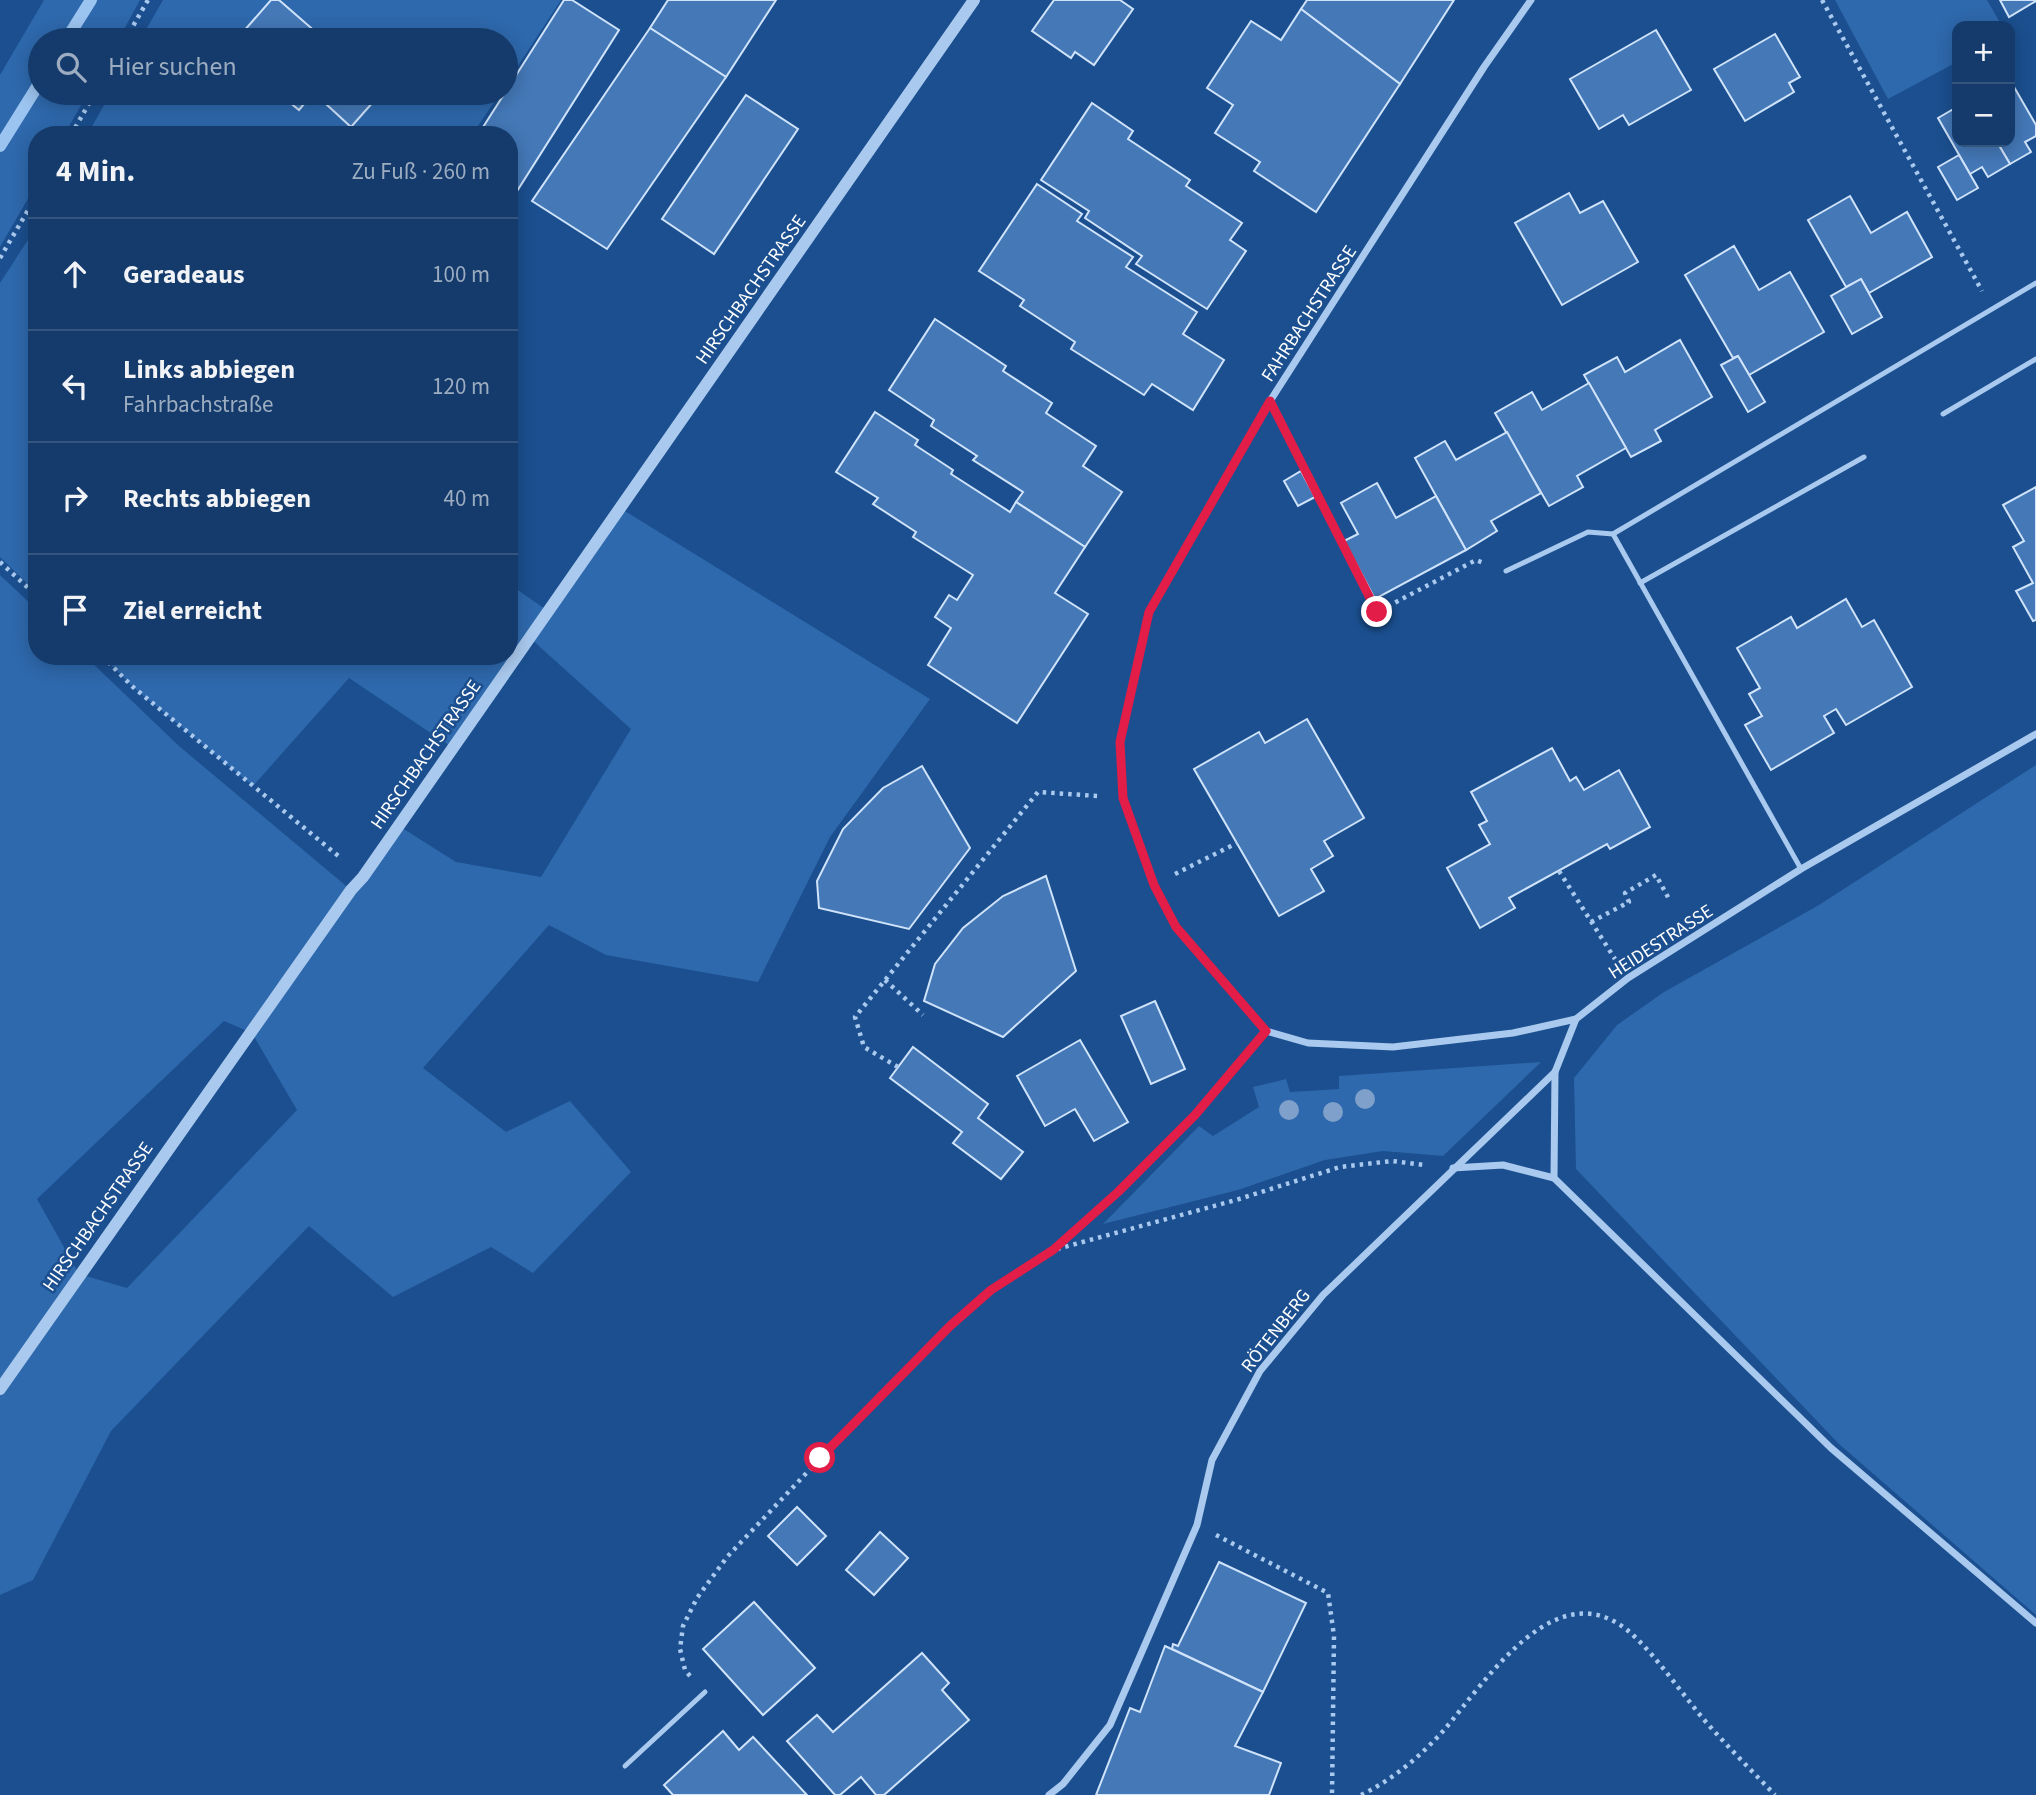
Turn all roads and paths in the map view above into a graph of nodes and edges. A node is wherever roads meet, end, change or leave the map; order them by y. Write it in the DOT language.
graph roads {
  1 [pos="148,0"];
  2 [pos="974,0"];
  3 [pos="1531,0"];
  4 [pos="1822,0"];
  5 [pos="132,28"];
  6 [pos="88,105"];
  7 [pos="76,126"];
  8 [pos="28,210"];
  9 [pos="0,257"];
  10 [pos="2036,283"];
  11 [pos="1992,309"];
  12 [pos="2036,359"];
  13 [pos="1270,401"];
  14 [pos="1943,414"];
  15 [pos="1864,457"];
  16 [pos="1613,534"];
  17 [pos="0,562"];
  18 [pos="1506,571"];
  19 [pos="1640,583"];
  20 [pos="28,588"];
  21 [pos="518,655"];
  22 [pos="111,665"];
  23 [pos="511,665"];
  24 [pos="2036,734"];
  25 [pos="1123,798"];
  26 [pos="1237,843"];
  27 [pos="1801,869"];
  28 [pos="1559,871"];
  29 [pos="363,877"];
  30 [pos="1154,885"];
  31 [pos="1669,899"];
  32 [pos="1591,922"];
  33 [pos="1628,978"];
  34 [pos="885,980"];
  35 [pos="923,1015"];
  36 [pos="1576,1019"];
  37 [pos="1266,1031"];
  38 [pos="898,1067"];
  39 [pos="1555,1072"];
  40 [pos="1195,1115"];
  41 [pos="1453,1168"];
  42 [pos="1554,1178"];
  43 [pos="1053,1250"];
  44 [pos="0,1389"];
  45 [pos="1197,1525"];
  46 [pos="2036,1623"];
  47 [pos="705,1692"];
  48 [pos="625,1766"];
  49 [pos="1049,1795"];
  50 [pos="1332,1795"];
  51 [pos="1361,1795"];
  52 [pos="1775,1795"];
  1 -- 5 [label="path"];
  2 -- 21 [label="street, HIRSCHBACHSTRASSE"];
  3 -- 13 [label="street, FAHRBACHSTRASSE"];
  4 -- 11 [label="path"];
  6 -- 7 [label="path"];
  8 -- 9 [label="path"];
  10 -- 11 [label="lane"];
  11 -- 16 [label="lane"];
  12 -- 14 [label="lane"];
  13 -- 18 [label="path"];
  13 -- 25 [label="street, FAHRBACHSTRASSE"];
  15 -- 19 [label="lane"];
  16 -- 18 [label="lane"];
  16 -- 19 [label="lane"];
  17 -- 20 [label="path"];
  19 -- 27 [label="lane"];
  22 -- 29 [label="path"];
  23 -- 29 [label="street, HIRSCHBACHSTRASSE"];
  24 -- 27 [label="street, HEIDESTRASSE"];
  25 -- 30 [label="street, FAHRBACHSTRASSE"];
  25 -- 34 [label="path"];
  26 -- 30 [label="path"];
  27 -- 33 [label="street, HEIDESTRASSE"];
  28 -- 32 [label="path"];
  29 -- 44 [label="street, HIRSCHBACHSTRASSE"];
  30 -- 37 [label="street, FAHRBACHSTRASSE"];
  31 -- 32 [label="path"];
  32 -- 33 [label="path"];
  33 -- 36 [label="street, HEIDESTRASSE"];
  34 -- 35 [label="path"];
  34 -- 38 [label="path"];
  36 -- 37 [label="street, HEIDESTRASSE"];
  36 -- 39 [label="street, RÖTENBERG"];
  37 -- 40 [label="lane"];
  39 -- 41 [label="street, RÖTENBERG"];
  39 -- 42 [label="street"];
  40 -- 43 [label="path"];
  41 -- 42 [label="street"];
  41 -- 43 [label="path"];
  41 -- 45 [label="street, RÖTENBERG"];
  42 -- 46 [label="street"];
  43 -- 47 [label="path"];
  45 -- 49 [label="street, RÖTENBERG"];
  45 -- 50 [label="path"];
  47 -- 48 [label="lane"];
  51 -- 52 [label="path"];
}
